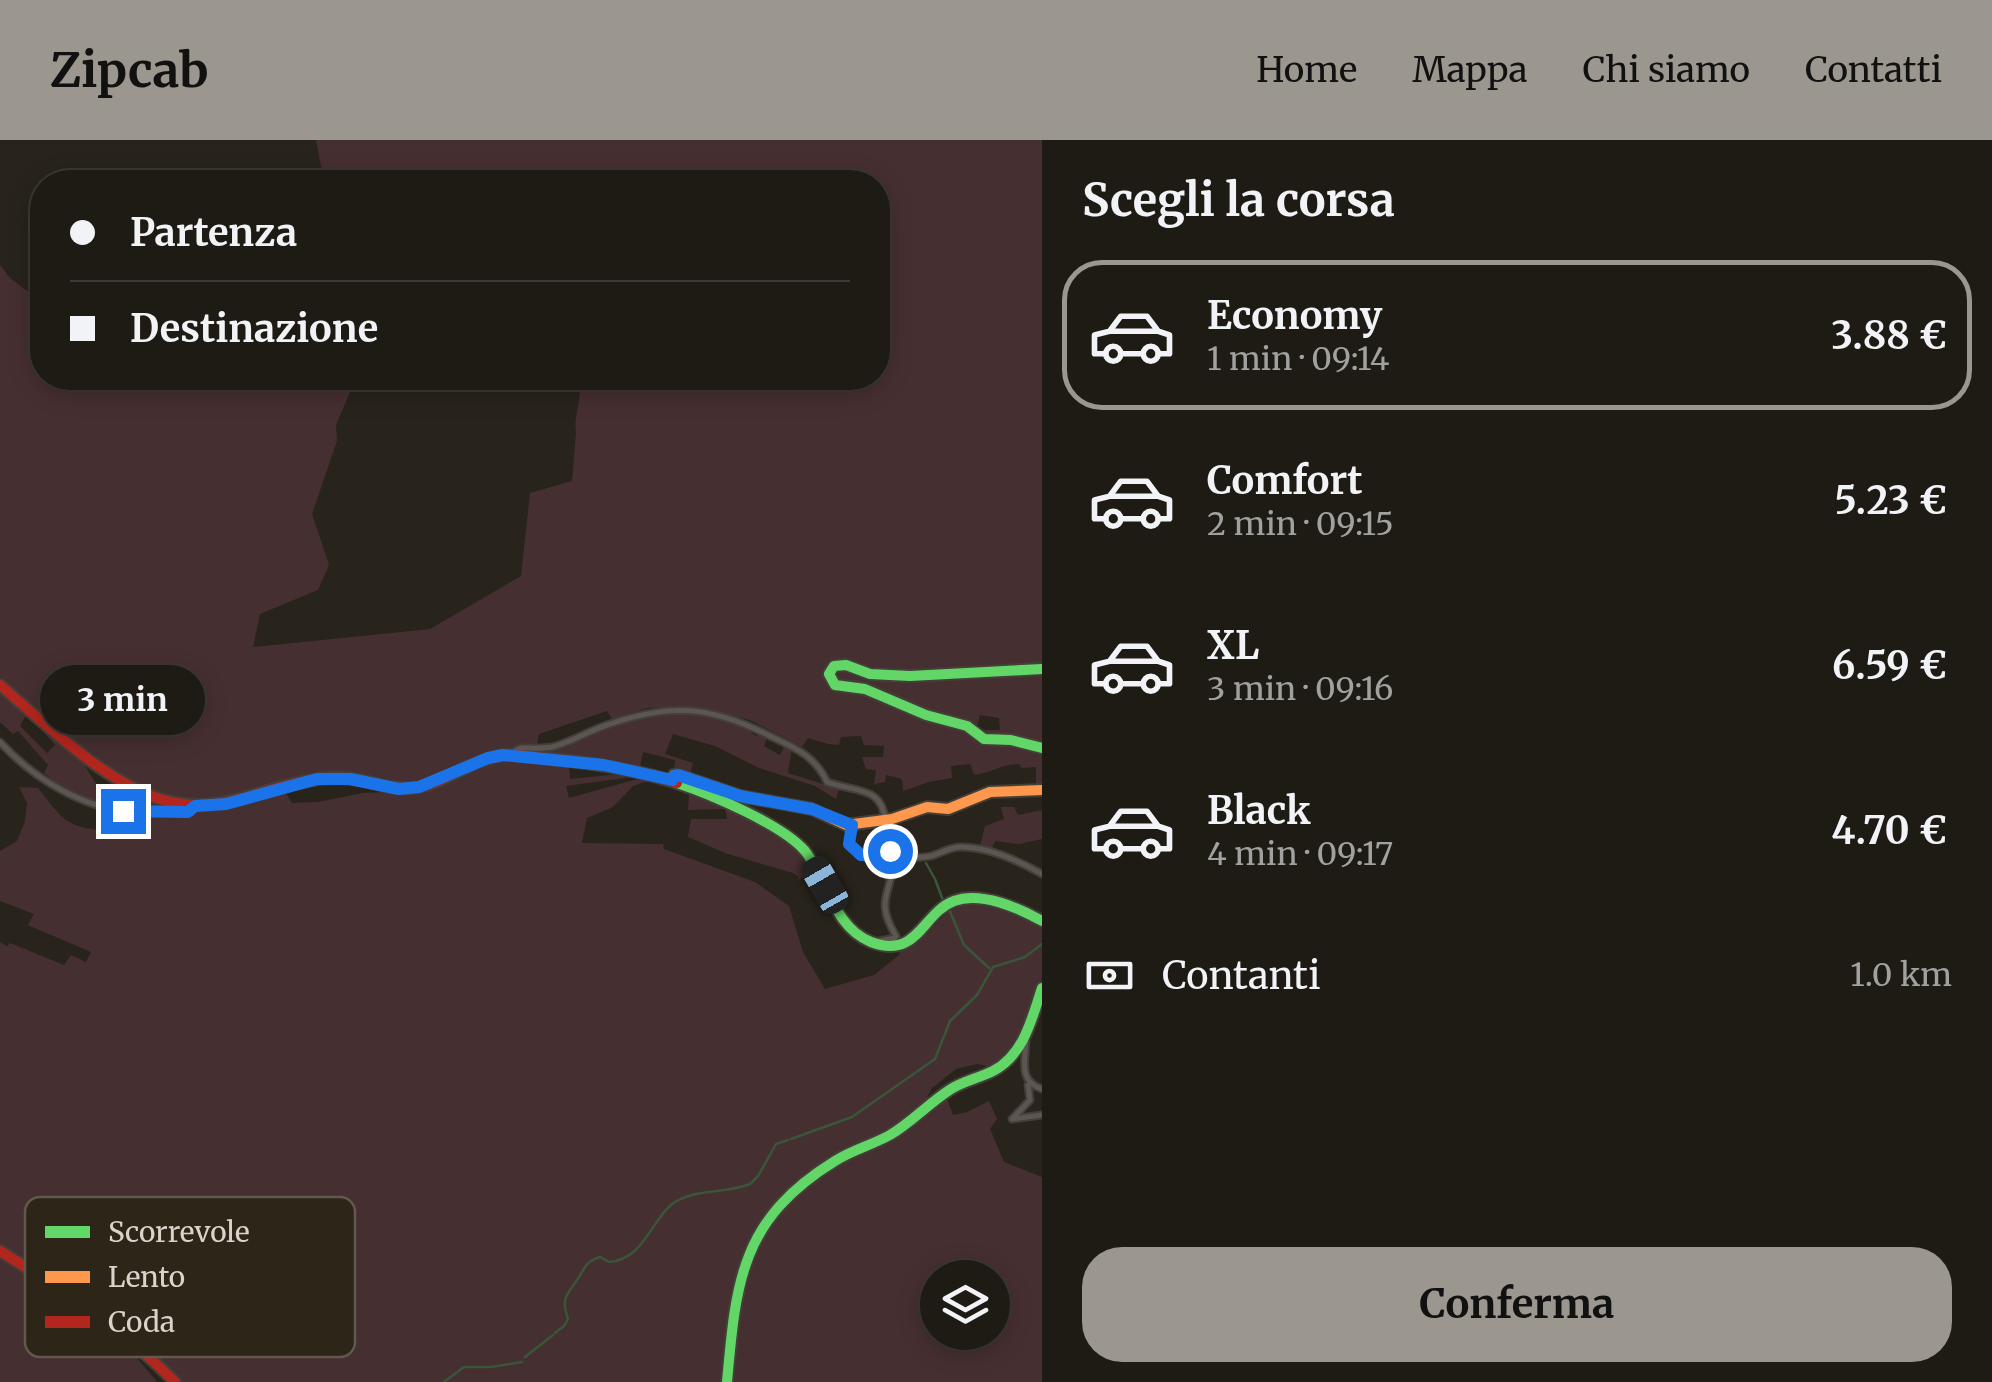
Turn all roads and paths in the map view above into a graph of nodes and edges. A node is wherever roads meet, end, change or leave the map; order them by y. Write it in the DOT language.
graph roads {
  1 [pos="1042,669"];
  2 [pos="0,685"];
  3 [pos="0,742"];
  4 [pos="1042,748"];
  5 [pos="513,755"];
  6 [pos="672,780"];
  7 [pos="1042,790"];
  8 [pos="195,806"];
  9 [pos="888,820"];
  10 [pos="852,825"];
  11 [pos="893,856"];
  12 [pos="1042,874"];
  13 [pos="1042,921"];
  14 [pos="872,943"];
  15 [pos="1042,988"];
  16 [pos="1025,1034"];
  17 [pos="1028,1082"];
  18 [pos="1042,1089"];
  19 [pos="1042,1115"];
  20 [pos="0,1251"];
  21 [pos="0,1259"];
  22 [pos="25,1269"];
  23 [pos="25,1272"];
  24 [pos="139,1357"];
  25 [pos="149,1357"];
  26 [pos="166,1382"];
  27 [pos="175,1382"];
  28 [pos="727,1382"];
  1 -- 4 [label="main road"];
  2 -- 8 [label="main road"];
  3 -- 8 [label="street"];
  5 -- 6 [label="main road"];
  5 -- 8 [label="main road"];
  5 -- 9 [label="street"];
  6 -- 10 [label="main road"];
  6 -- 14 [label="main road"];
  7 -- 9 [label="main road"];
  9 -- 10 [label="main road"];
  9 -- 11 [label="street"];
  10 -- 11 [label="street"];
  11 -- 12 [label="street"];
  11 -- 14 [label="street"];
  13 -- 14 [label="main road"];
  15 -- 16 [label="main road"];
  16 -- 17 [label="street"];
  16 -- 28 [label="main road"];
  17 -- 18 [label="street"];
  17 -- 19 [label="street"];
  20 -- 22 [label="main road"];
  21 -- 23 [label="main road"];
  24 -- 26 [label="main road"];
  25 -- 27 [label="main road"];
}
